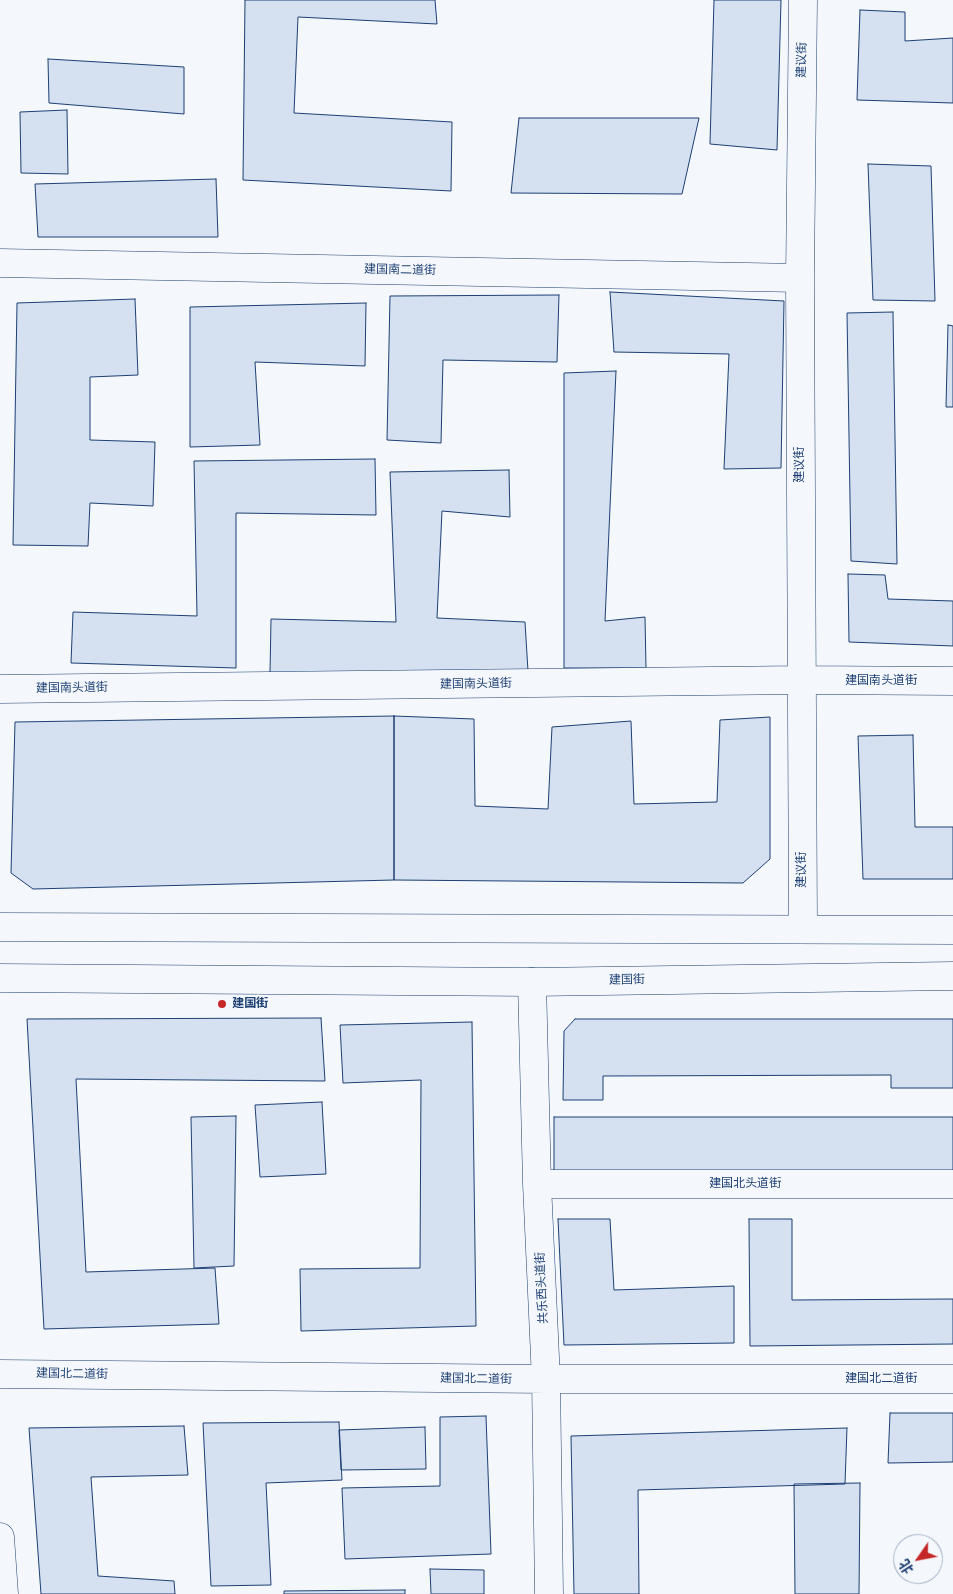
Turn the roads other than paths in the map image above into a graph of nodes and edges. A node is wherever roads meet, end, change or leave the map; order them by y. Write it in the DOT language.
graph roads {
  1 [pos="803,0"];
  2 [pos="0,263"];
  3 [pos="800,278"];
  4 [pos="801,680"];
  5 [pos="953,681"];
  6 [pos="0,689"];
  7 [pos="0,927"];
  8 [pos="803,929"];
  9 [pos="953,930"];
  10 [pos="953,976"];
  11 [pos="0,978"];
  12 [pos="532,982"];
  13 [pos="537,1184"];
  14 [pos="953,1184"];
  15 [pos="0,1374"];
  16 [pos="546,1380"];
  17 [pos="953,1380"];
  18 [pos="0,1537"];
  19 [pos="4,1594"];
  20 [pos="549,1594"];
  1 -- 3 [label="street, 建议街"];
  2 -- 3 [label="street, 建国南二道街"];
  3 -- 4 [label="street, 建议街"];
  4 -- 5 [label="street, 建国南头道街"];
  4 -- 6 [label="street, 建国南头道街"];
  4 -- 8 [label="street, 建议街"];
  7 -- 8 [label="street"];
  8 -- 9 [label="street"];
  10 -- 12 [label="street, 建国街"];
  11 -- 12 [label="street, 建国街"];
  12 -- 13 [label="street, 共乐西头道街"];
  13 -- 14 [label="street, 建国北头道街"];
  13 -- 16 [label="street, 共乐西头道街"];
  15 -- 16 [label="street, 建国北二道街"];
  16 -- 17 [label="street, 建国北二道街"];
  16 -- 20 [label="street, 共乐西头道街"];
  18 -- 19 [label="street"];
}
